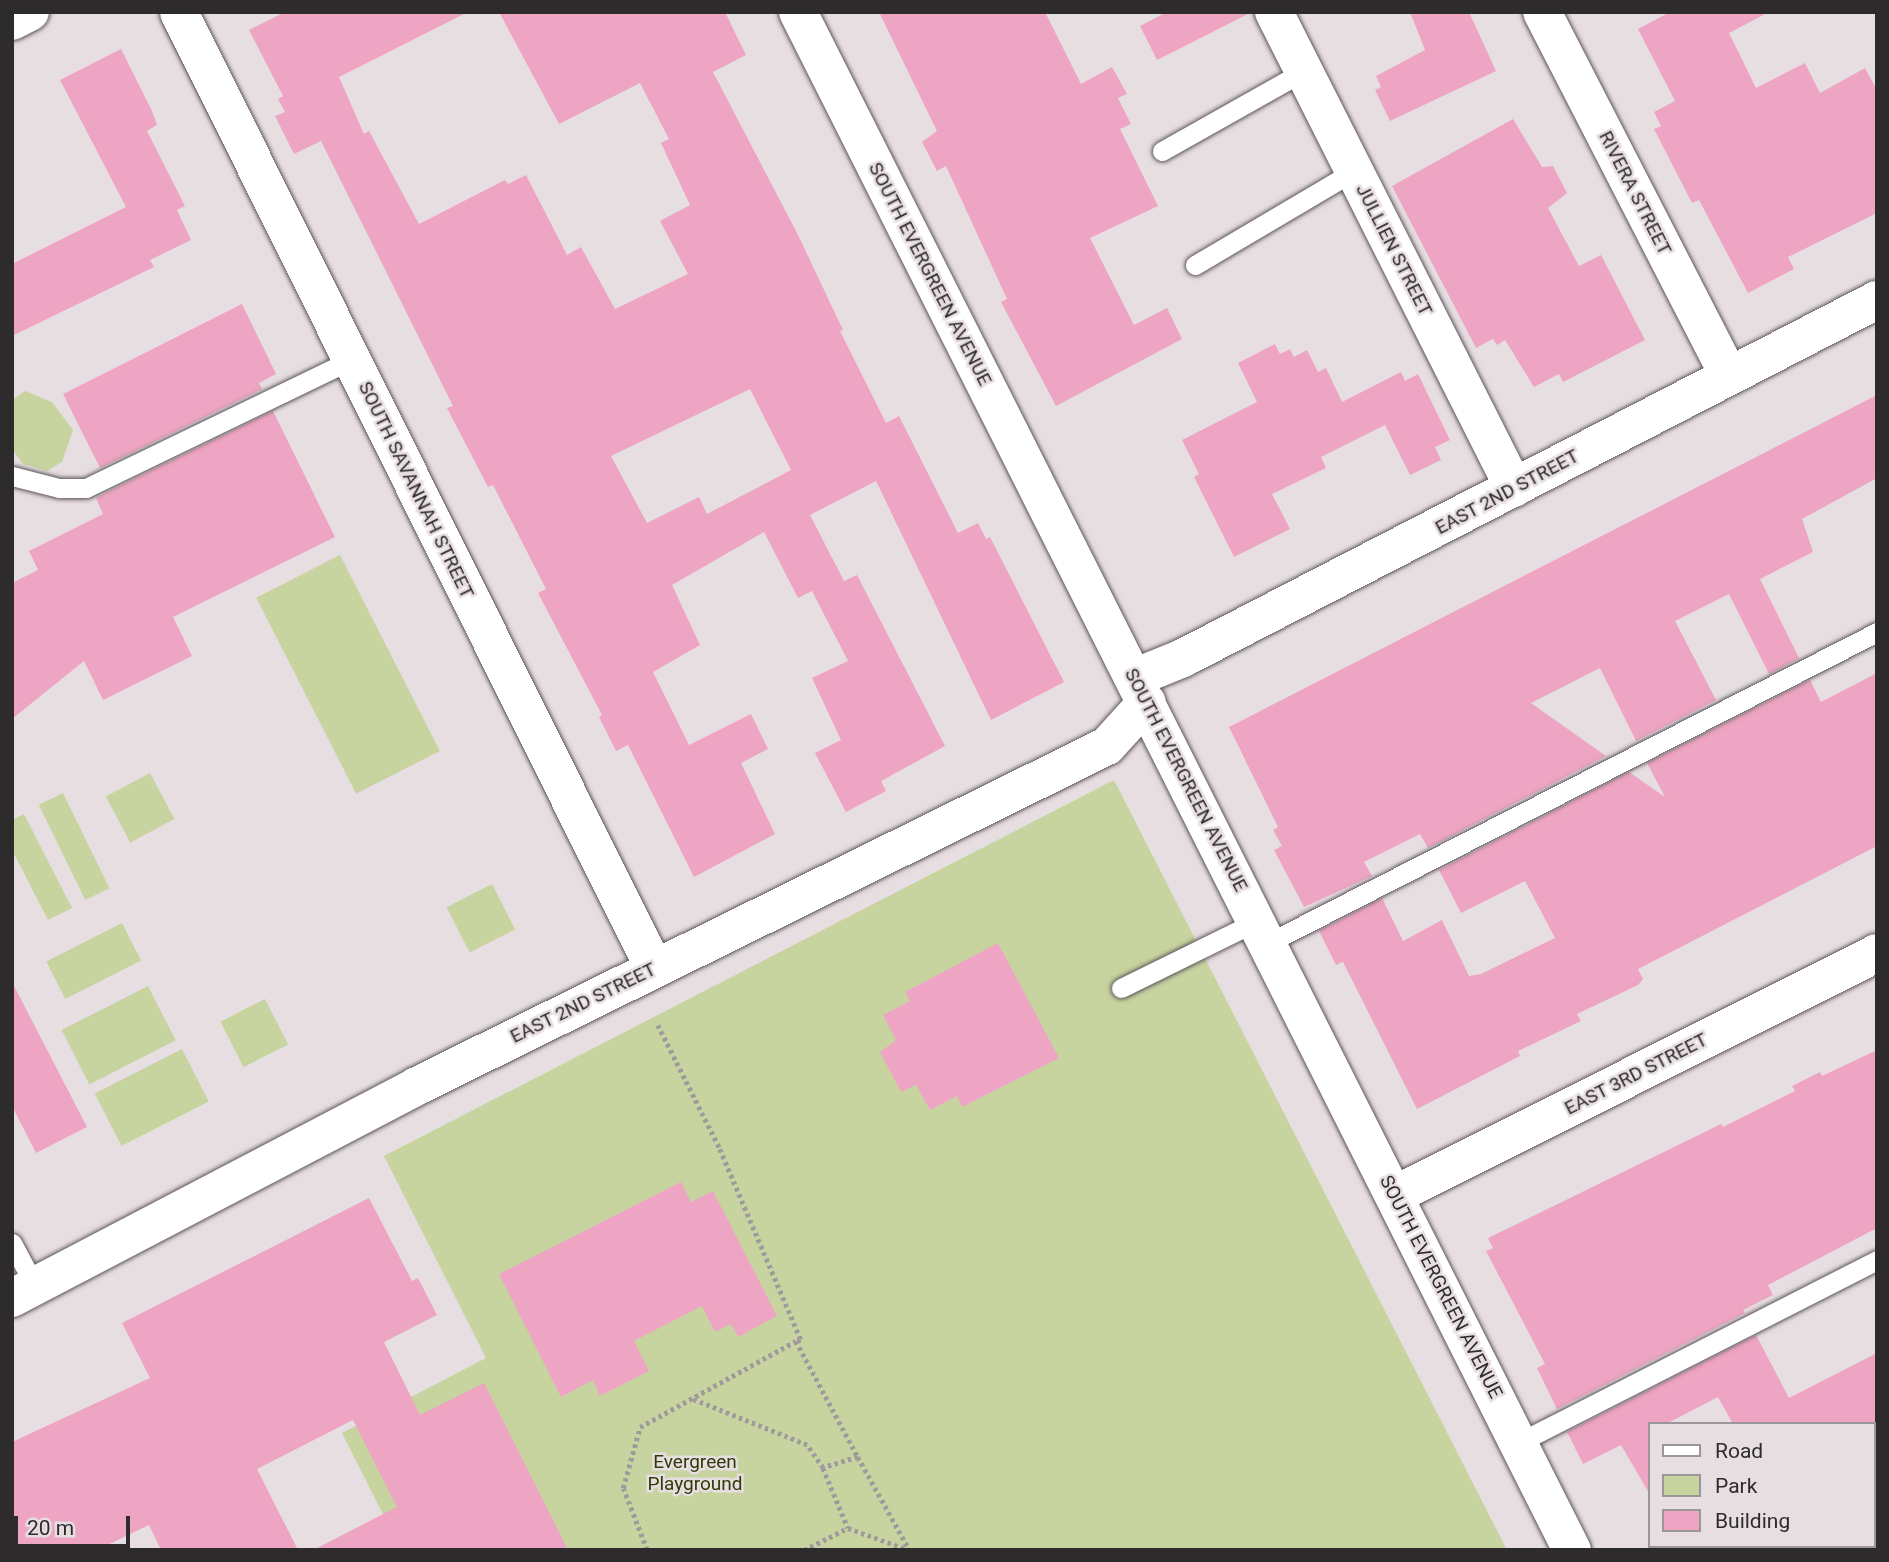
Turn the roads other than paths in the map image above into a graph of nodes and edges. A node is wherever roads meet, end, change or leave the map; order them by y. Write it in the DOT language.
graph roads {
  1 [pos="30,12"];
  2 [pos="179,12"];
  3 [pos="797,12"];
  4 [pos="1274,12"];
  5 [pos="1542,12"];
  6 [pos="12,21"];
  7 [pos="1304,71"];
  8 [pos="1162,151"];
  9 [pos="1354,171"];
  10 [pos="1195,265"];
  11 [pos="1877,300"];
  12 [pos="351,360"];
  13 [pos="1728,374"];
  14 [pos="12,476"];
  15 [pos="1514,488"];
  16 [pos="1877,632"];
  17 [pos="1140,690"];
  18 [pos="1262,932"];
  19 [pos="1877,953"];
  20 [pos="654,968"];
  21 [pos="1121,988"];
  22 [pos="1395,1195"];
  23 [pos="12,1243"];
  24 [pos="1877,1260"];
  25 [pos="23,1292"];
  26 [pos="1518,1443"];
  27 [pos="1572,1550"];
  1 -- 6 [label="street"];
  2 -- 12 [label="street, SOUTH SAVANNAH STREET"];
  3 -- 17 [label="street, SOUTH EVERGREEN AVENUE"];
  4 -- 7 [label="street, JULLIEN STREET"];
  5 -- 13 [label="street, RIVERA STREET"];
  7 -- 8 [label="lane"];
  7 -- 9 [label="street, JULLIEN STREET"];
  9 -- 10 [label="lane"];
  9 -- 15 [label="street, JULLIEN STREET"];
  11 -- 13 [label="street, EAST 2ND STREET"];
  12 -- 14 [label="lane"];
  12 -- 20 [label="street, SOUTH SAVANNAH STREET"];
  13 -- 15 [label="street, EAST 2ND STREET"];
  15 -- 17 [label="street, EAST 2ND STREET"];
  16 -- 18 [label="lane"];
  17 -- 18 [label="street, SOUTH EVERGREEN AVENUE"];
  17 -- 20 [label="street, EAST 2ND STREET"];
  18 -- 21 [label="lane"];
  18 -- 22 [label="street, SOUTH EVERGREEN AVENUE"];
  19 -- 22 [label="street, EAST 3RD STREET"];
  20 -- 25 [label="street, EAST 2ND STREET"];
  22 -- 26 [label="street, SOUTH EVERGREEN AVENUE"];
  23 -- 25 [label="lane"];
  24 -- 26 [label="lane"];
  26 -- 27 [label="street, SOUTH EVERGREEN AVENUE"];
}
